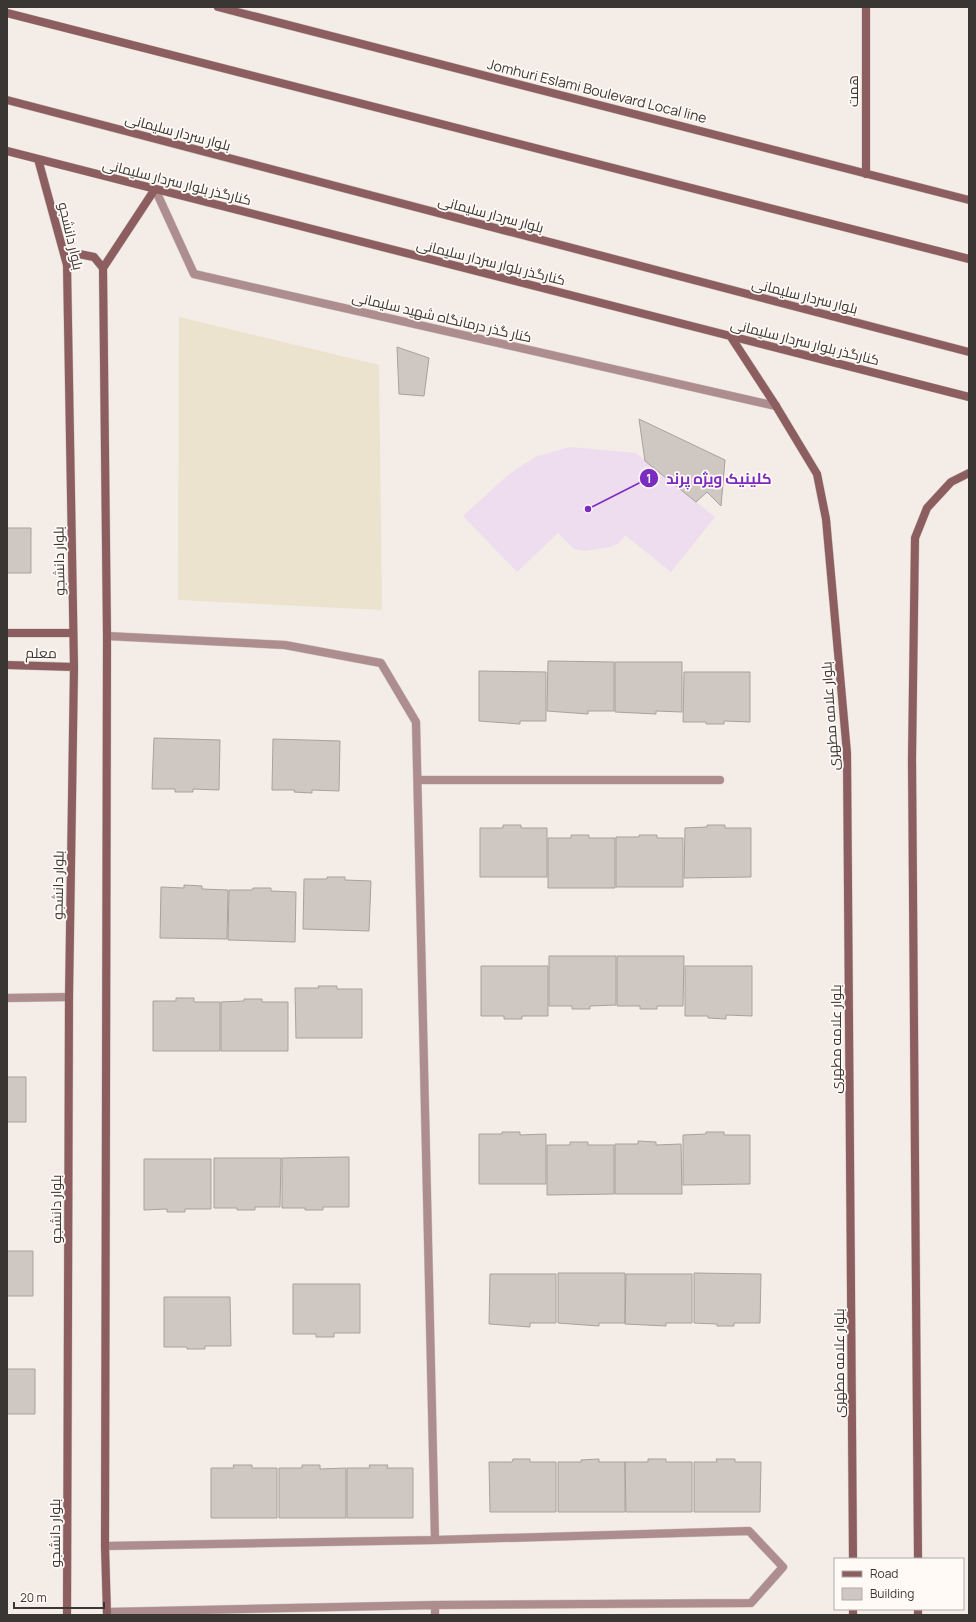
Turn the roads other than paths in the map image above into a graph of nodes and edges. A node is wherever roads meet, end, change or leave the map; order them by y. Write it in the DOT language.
graph roads {
  1 [pos="218,7"];
  2 [pos="866,7"];
  3 [pos="7,13"];
  4 [pos="7,100"];
  5 [pos="7,151"];
  6 [pos="38,159"];
  7 [pos="866,174"];
  8 [pos="155,189"];
  9 [pos="969,200"];
  10 [pos="969,259"];
  11 [pos="67,265"];
  12 [pos="103,268"];
  13 [pos="731,337"];
  14 [pos="969,352"];
  15 [pos="969,397"];
  16 [pos="776,406"];
  17 [pos="969,473"];
  18 [pos="7,633"];
  19 [pos="73,633"];
  20 [pos="107,636"];
  21 [pos="7,666"];
  22 [pos="74,667"];
  23 [pos="419,780"];
  24 [pos="720,780"];
  25 [pos="69,997"];
  26 [pos="7,998"];
  27 [pos="435,1540"];
  28 [pos="105,1546"];
  29 [pos="853,1558"];
  30 [pos="918,1558"];
  31 [pos="435,1605"];
  32 [pos="107,1613"];
  33 [pos="67,1615"];
  34 [pos="435,1615"];
  1 -- 7 [label="street, Jomhuri Eslami Boulevard Local line"];
  2 -- 7 [label="street, همت"];
  3 -- 10 [label="street"];
  4 -- 14 [label="street, بلوار سردار سلیمانی"];
  5 -- 6 [label="street, کنارگذر بلوار سردار سلیمانی"];
  6 -- 8 [label="street, کنارگذر بلوار سردار سلیمانی"];
  6 -- 11 [label="street, بلوار دانشجو"];
  7 -- 9 [label="street, Jomhuri Eslami Boulevard Local line"];
  8 -- 12 [label="street, بلوار دانشجو"];
  8 -- 13 [label="street, کنارگذر بلوار سردار سلیمانی"];
  8 -- 16 [label="street, کنار گذر درمانگاه شهید سلیمانی"];
  11 -- 12 [label="street"];
  11 -- 19 [label="street, بلوار دانشجو"];
  12 -- 20 [label="street, بلوار دانشجو"];
  13 -- 15 [label="street, کنارگذر بلوار سردار سلیمانی"];
  13 -- 16 [label="street, بلوار علامه مطهری"];
  16 -- 29 [label="street, بلوار علامه مطهری"];
  17 -- 30 [label="street"];
  18 -- 19 [label="street, معلم"];
  19 -- 22 [label="street, بلوار دانشجو"];
  20 -- 23 [label="street"];
  20 -- 28 [label="street, بلوار دانشجو"];
  21 -- 22 [label="street, معلم"];
  22 -- 25 [label="street, بلوار دانشجو"];
  23 -- 24 [label="street"];
  23 -- 27 [label="street"];
  25 -- 26 [label="street"];
  25 -- 33 [label="street, بلوار دانشجو"];
  27 -- 28 [label="street"];
  27 -- 31 [label="street"];
  28 -- 32 [label="street, بلوار دانشجو"];
  31 -- 32 [label="street"];
  31 -- 34 [label="street"];
}
